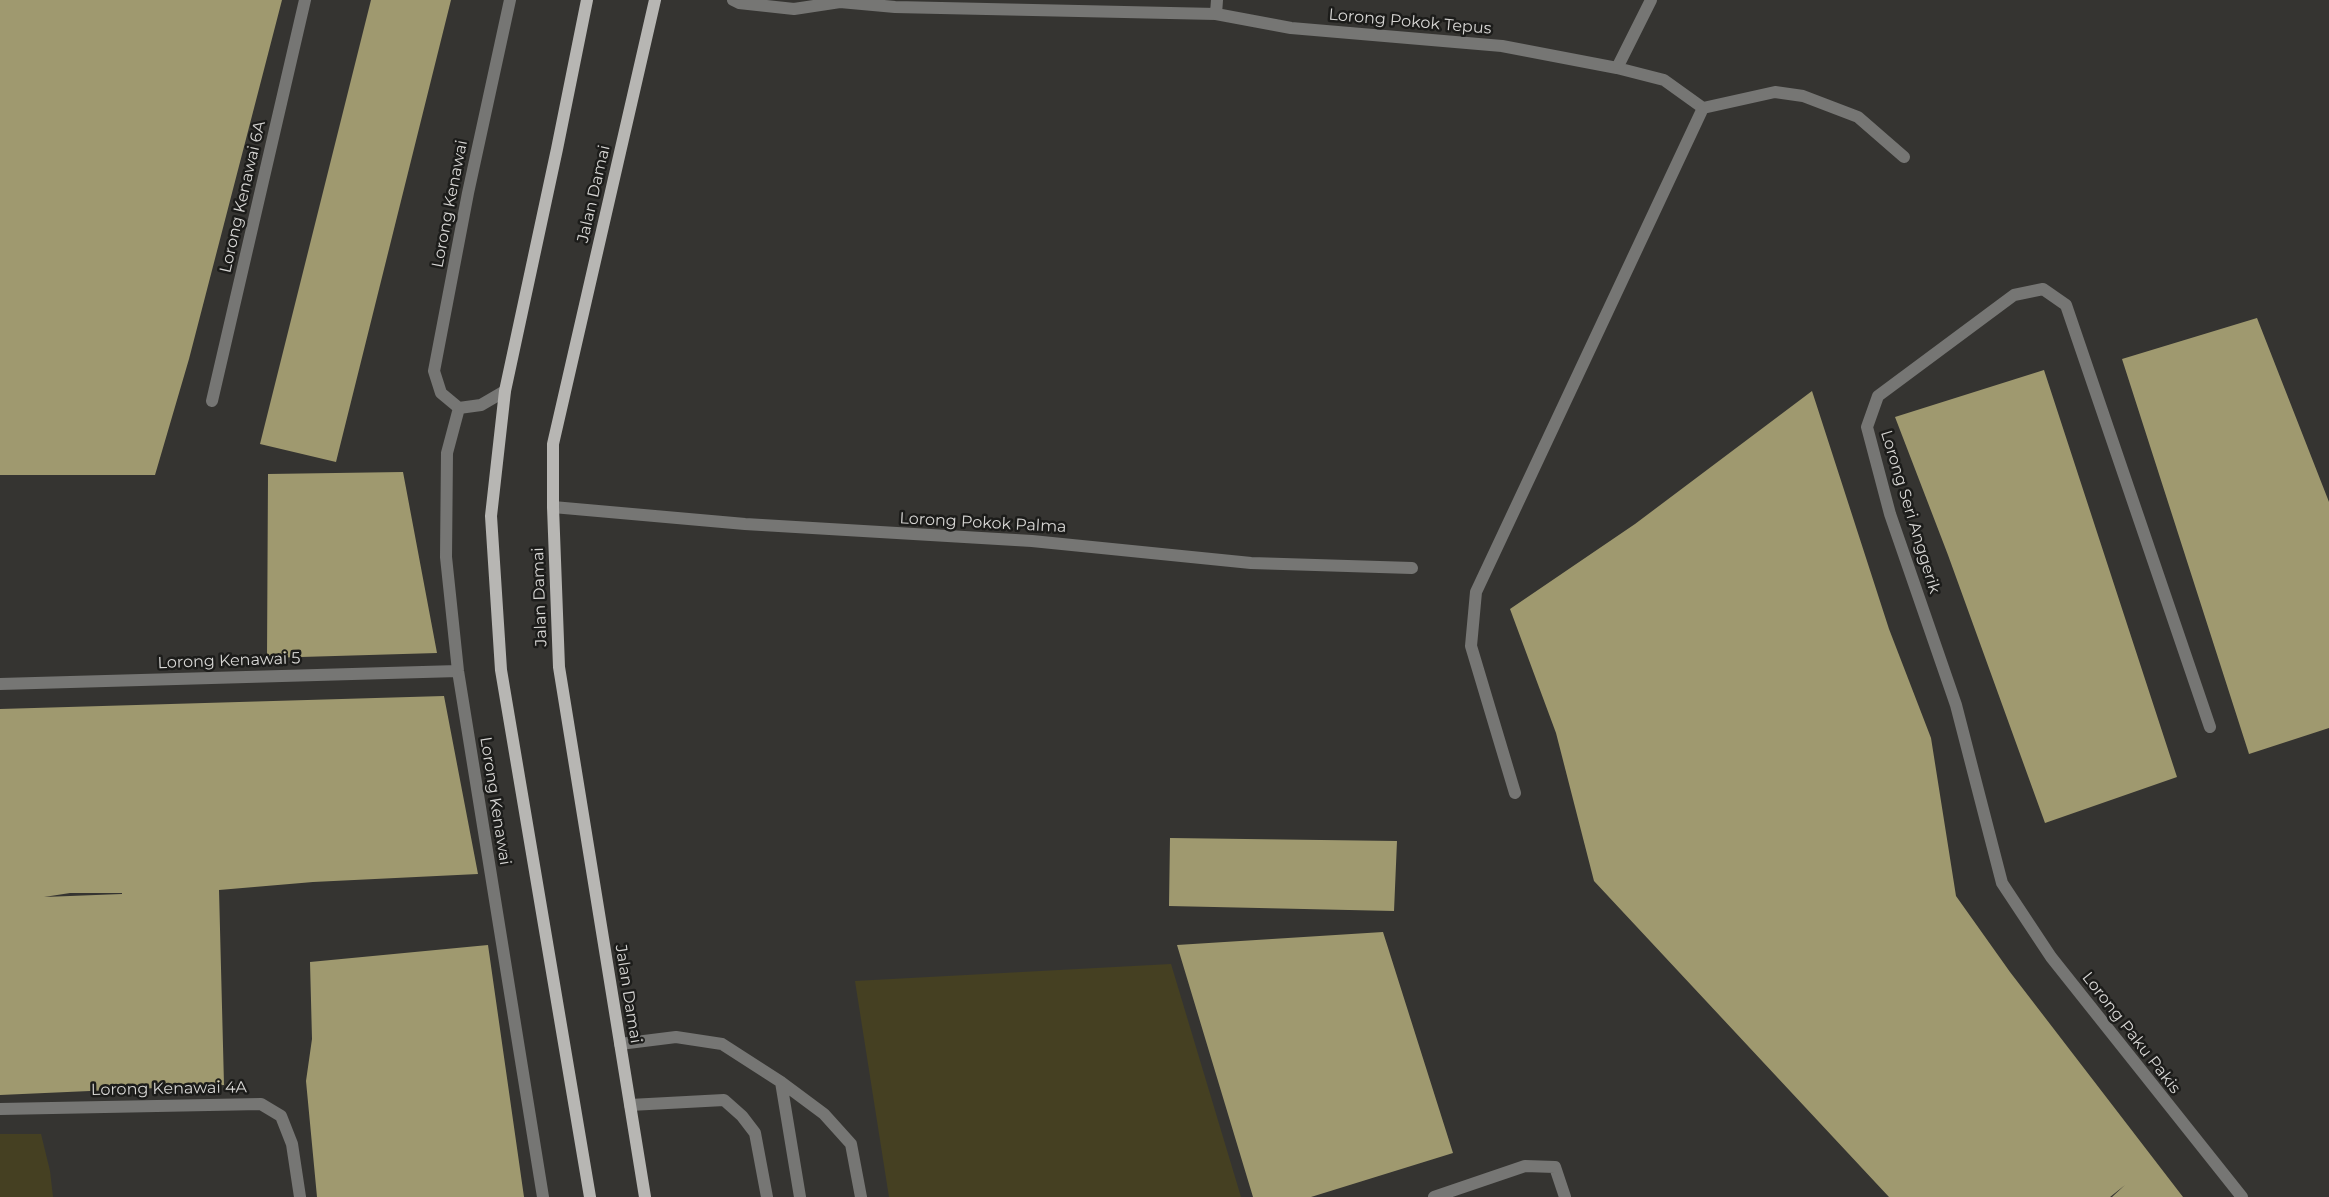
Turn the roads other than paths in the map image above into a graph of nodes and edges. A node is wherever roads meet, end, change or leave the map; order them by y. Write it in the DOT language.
graph roads {
  1 [pos="305,0"];
  2 [pos="510,0"];
  3 [pos="587,0"];
  4 [pos="655,0"];
  5 [pos="733,0"];
  6 [pos="1216,0"];
  7 [pos="1651,0"];
  8 [pos="838,1"];
  9 [pos="1216,14"];
  10 [pos="1617,68"];
  11 [pos="1703,108"];
  12 [pos="1904,157"];
  13 [pos="505,391"];
  14 [pos="212,401"];
  15 [pos="459,408"];
  16 [pos="553,507"];
  17 [pos="1412,568"];
  18 [pos="458,671"];
  19 [pos="0,684"];
  20 [pos="2210,728"];
  21 [pos="1515,793"];
  22 [pos="2002,883"];
  23 [pos="620,1044"];
  24 [pos="781,1082"];
  25 [pos="630,1105"];
  26 [pos="0,1109"];
  27 [pos="300,1197"];
  28 [pos="543,1197"];
  29 [pos="590,1197"];
  30 [pos="645,1197"];
  31 [pos="767,1197"];
  32 [pos="800,1197"];
  33 [pos="861,1197"];
  34 [pos="1434,1197"];
  35 [pos="1565,1197"];
  36 [pos="2242,1197"];
  1 -- 14 [label="street, Lorong Kenawai 6A"];
  2 -- 15 [label="street, Lorong Kenawai"];
  3 -- 13 [label="main road"];
  4 -- 16 [label="main road, Jalan Damai"];
  5 -- 8 [label="street, Lorong Pokok Tepus"];
  6 -- 9 [label="street"];
  7 -- 10 [label="street"];
  8 -- 9 [label="street, Lorong Pokok Tepus"];
  9 -- 10 [label="street, Lorong Pokok Tepus"];
  10 -- 11 [label="street, Lorong Pokok Tepus"];
  11 -- 12 [label="street"];
  11 -- 21 [label="street"];
  13 -- 15 [label="street"];
  13 -- 29 [label="main road"];
  15 -- 18 [label="street, Lorong Kenawai"];
  16 -- 17 [label="street, Lorong Pokok Palma"];
  16 -- 23 [label="main road, Jalan Damai"];
  18 -- 19 [label="street, Lorong Kenawai 5"];
  18 -- 28 [label="street, Lorong Kenawai"];
  20 -- 22 [label="street, Lorong Seri Anggerik"];
  22 -- 36 [label="street, Lorong Paku Pakis"];
  23 -- 24 [label="street"];
  23 -- 25 [label="main road, Jalan Damai"];
  24 -- 32 [label="street"];
  24 -- 33 [label="street"];
  25 -- 30 [label="main road, Jalan Damai"];
  25 -- 31 [label="street"];
  26 -- 27 [label="street, Lorong Kenawai 4A"];
  34 -- 35 [label="street"];
}
